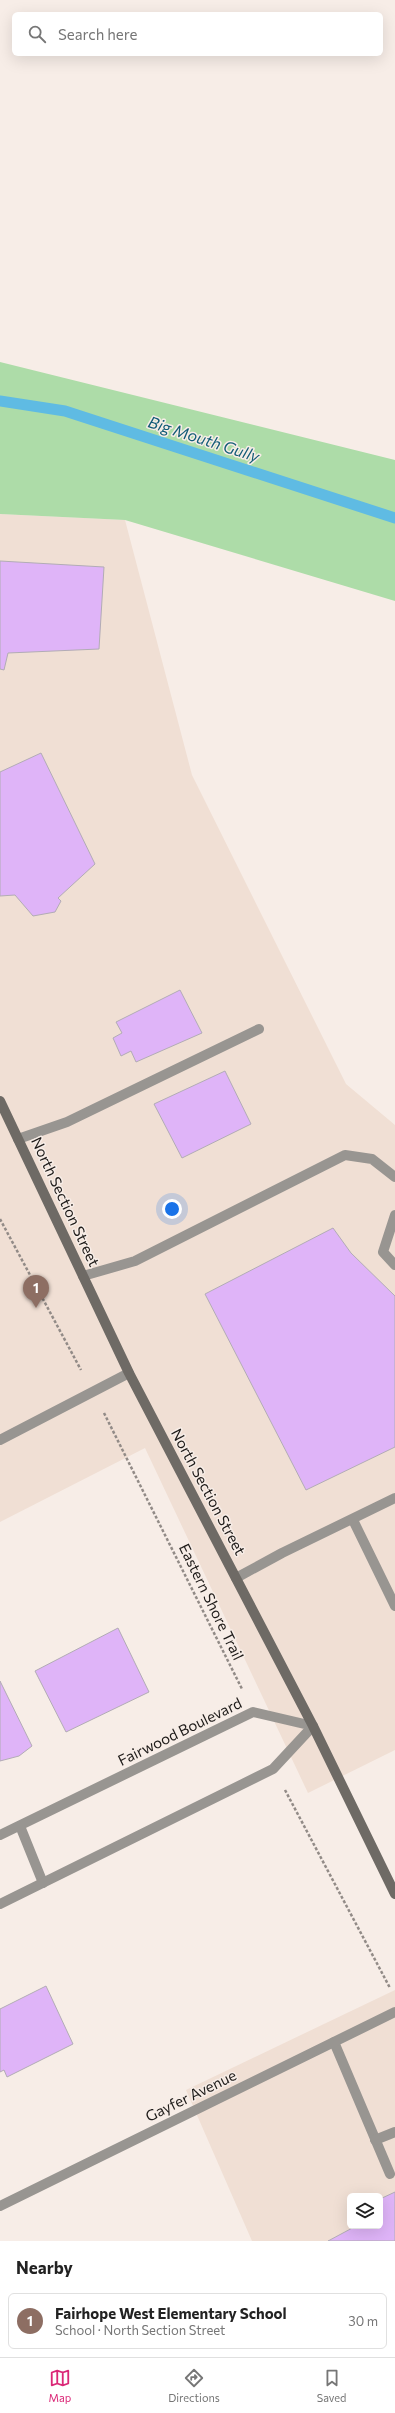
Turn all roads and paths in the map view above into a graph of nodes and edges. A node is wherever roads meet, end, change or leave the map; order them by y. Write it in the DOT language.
graph roads {
  1 [pos="259,1029"];
  2 [pos="0,1101"];
  3 [pos="18,1139"];
  4 [pos="395,1177"];
  5 [pos="395,1215"];
  6 [pos="0,1219"];
  7 [pos="395,1265"];
  8 [pos="83,1276"];
  9 [pos="129,1373"];
  10 [pos="94,1392"];
  11 [pos="0,1440"];
  12 [pos="395,1498"];
  13 [pos="353,1520"];
  14 [pos="236,1578"];
  15 [pos="395,1606"];
  16 [pos="253,1712"];
  17 [pos="313,1726"];
  18 [pos="273,1769"];
  19 [pos="20,1826"];
  20 [pos="0,1835"];
  21 [pos="43,1883"];
  22 [pos="395,1894"];
  23 [pos="0,1904"];
  24 [pos="391,1991"];
  25 [pos="395,2012"];
  26 [pos="334,2042"];
  27 [pos="395,2132"];
  28 [pos="375,2140"];
  29 [pos="390,2174"];
  30 [pos="0,2206"];
  1 -- 3 [label="street"];
  2 -- 3 [label="main road, North Section Street"];
  3 -- 8 [label="main road, North Section Street"];
  4 -- 8 [label="street"];
  5 -- 7 [label="street"];
  6 -- 10 [label="path, Eastern Shore Trail"];
  8 -- 9 [label="main road, North Section Street"];
  9 -- 10 [label="street"];
  9 -- 14 [label="main road, North Section Street"];
  10 -- 11 [label="street"];
  10 -- 16 [label="path, Eastern Shore Trail"];
  12 -- 13 [label="street"];
  13 -- 14 [label="street"];
  13 -- 15 [label="street"];
  14 -- 17 [label="main road, North Section Street"];
  16 -- 17 [label="street, Fairwood Boulevard"];
  16 -- 19 [label="street, Fairwood Boulevard"];
  17 -- 18 [label="street"];
  17 -- 22 [label="main road, North Section Street"];
  18 -- 21 [label="street"];
  18 -- 24 [label="path"];
  19 -- 20 [label="street, Fairwood Boulevard"];
  19 -- 21 [label="street"];
  21 -- 23 [label="street"];
  25 -- 26 [label="street, Gayfer Avenue"];
  26 -- 28 [label="street"];
  26 -- 30 [label="street, Gayfer Avenue"];
  27 -- 28 [label="street"];
  28 -- 29 [label="street"];
}
